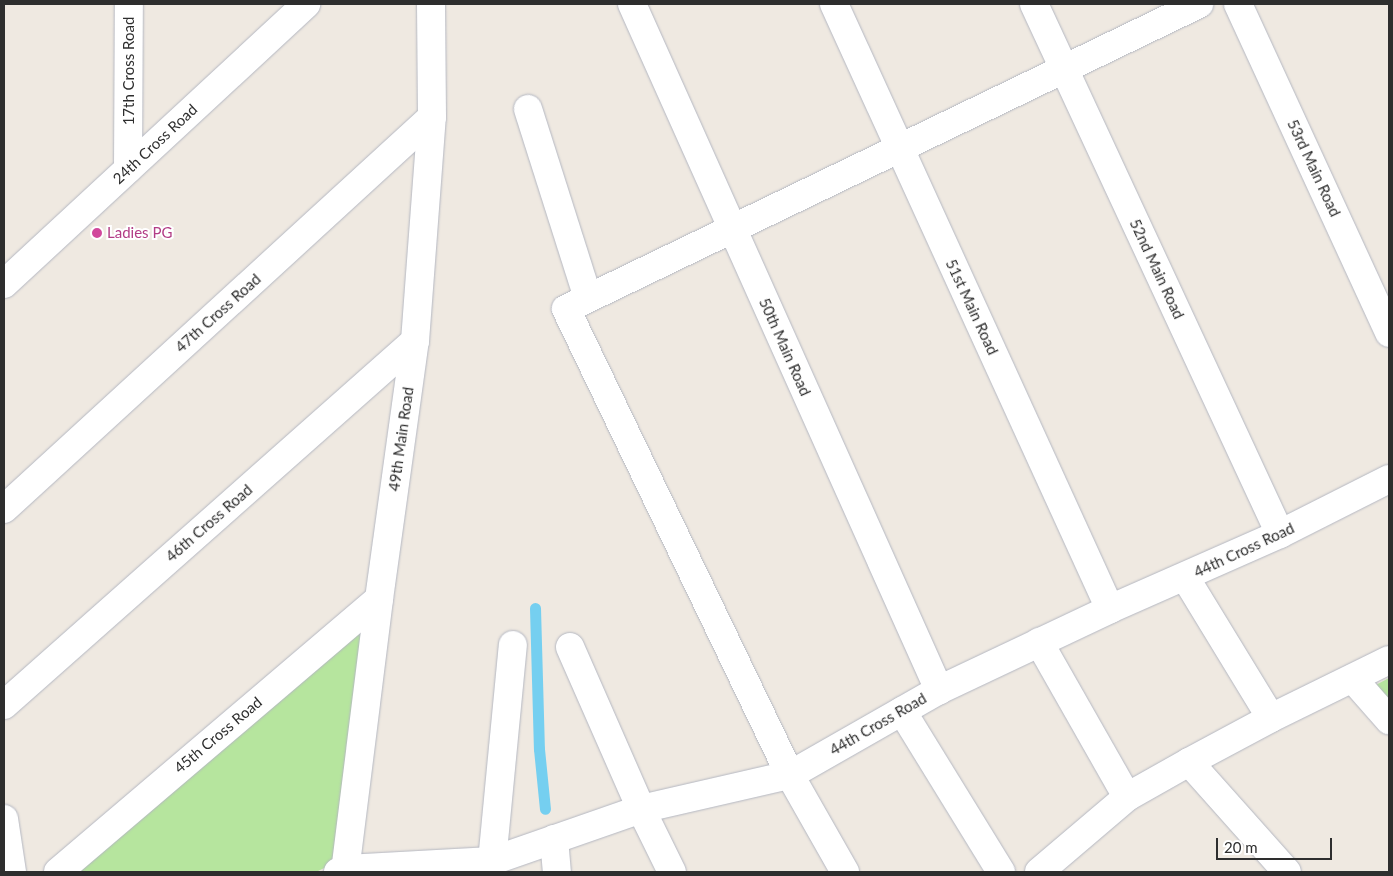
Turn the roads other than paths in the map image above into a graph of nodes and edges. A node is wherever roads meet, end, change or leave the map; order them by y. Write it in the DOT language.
graph roads {
  1 [pos="129,4"];
  2 [pos="306,4"];
  3 [pos="431,4"];
  4 [pos="632,4"];
  5 [pos="834,4"];
  6 [pos="1034,4"];
  7 [pos="1199,4"];
  8 [pos="1238,4"];
  9 [pos="1063,69"];
  10 [pos="528,109"];
  11 [pos="432,117"];
  12 [pos="900,148"];
  13 [pos="128,169"];
  14 [pos="732,229"];
  15 [pos="4,284"];
  16 [pos="588,298"];
  17 [pos="1389,333"];
  18 [pos="415,341"];
  19 [pos="1389,479"];
  20 [pos="4,509"];
  21 [pos="1280,534"];
  22 [pos="1185,577"];
  23 [pos="379,599"];
  24 [pos="1110,609"];
  25 [pos="1039,642"];
  26 [pos="513,645"];
  27 [pos="570,647"];
  28 [pos="1389,660"];
  29 [pos="1354,679"];
  30 [pos="939,690"];
  31 [pos="4,704"];
  32 [pos="902,711"];
  33 [pos="1272,718"];
  34 [pos="1389,720"];
  35 [pos="1188,762"];
  36 [pos="790,775"];
  37 [pos="1128,797"];
  38 [pos="641,809"];
  39 [pos="4,819"];
  40 [pos="554,839"];
  41 [pos="491,867"];
  42 [pos="343,871"];
  43 [pos="1043,871"];
  44 [pos="12,872"];
  45 [pos="58,872"];
  46 [pos="557,872"];
  47 [pos="672,872"];
  48 [pos="845,872"];
  49 [pos="1001,872"];
  50 [pos="1287,872"];
  1 -- 13 [label="street, 17th Cross Road"];
  2 -- 13 [label="street, 24th Cross Road"];
  3 -- 11 [label="street, 49th Main Road"];
  4 -- 14 [label="street, 50th Main Road"];
  5 -- 12 [label="street, 51st Main Road"];
  6 -- 9 [label="street, 52nd Main Road"];
  7 -- 9 [label="street"];
  8 -- 17 [label="street, 53rd Main Road"];
  9 -- 12 [label="street"];
  9 -- 21 [label="street, 52nd Main Road"];
  10 -- 16 [label="street"];
  11 -- 18 [label="street, 49th Main Road"];
  11 -- 20 [label="street, 47th Cross Road"];
  12 -- 14 [label="street"];
  12 -- 24 [label="street, 51st Main Road"];
  13 -- 15 [label="street, 24th Cross Road"];
  14 -- 16 [label="street"];
  14 -- 30 [label="street, 50th Main Road"];
  16 -- 36 [label="street"];
  18 -- 23 [label="street, 49th Main Road"];
  18 -- 31 [label="street, 46th Cross Road"];
  19 -- 21 [label="street, 44th Cross Road"];
  21 -- 22 [label="street, 44th Cross Road"];
  22 -- 24 [label="street, 44th Cross Road"];
  22 -- 33 [label="street"];
  23 -- 42 [label="street, 49th Main Road"];
  23 -- 45 [label="street, 45th Cross Road"];
  24 -- 25 [label="street, 44th Cross Road"];
  25 -- 30 [label="street, 44th Cross Road"];
  25 -- 37 [label="street"];
  26 -- 41 [label="street"];
  27 -- 38 [label="street"];
  28 -- 29 [label="street"];
  29 -- 33 [label="street"];
  29 -- 34 [label="street"];
  30 -- 32 [label="street, 44th Cross Road"];
  32 -- 36 [label="street, 44th Cross Road"];
  32 -- 49 [label="street"];
  33 -- 35 [label="street"];
  35 -- 37 [label="street"];
  35 -- 50 [label="street"];
  36 -- 38 [label="street, 44th Cross Road"];
  36 -- 48 [label="street"];
  37 -- 43 [label="street"];
  38 -- 40 [label="street, 44th Cross Road"];
  38 -- 47 [label="street"];
  39 -- 44 [label="street"];
  40 -- 41 [label="street, 44th Cross Road"];
  40 -- 46 [label="street"];
  41 -- 42 [label="street, 44th Cross Road"];
}
